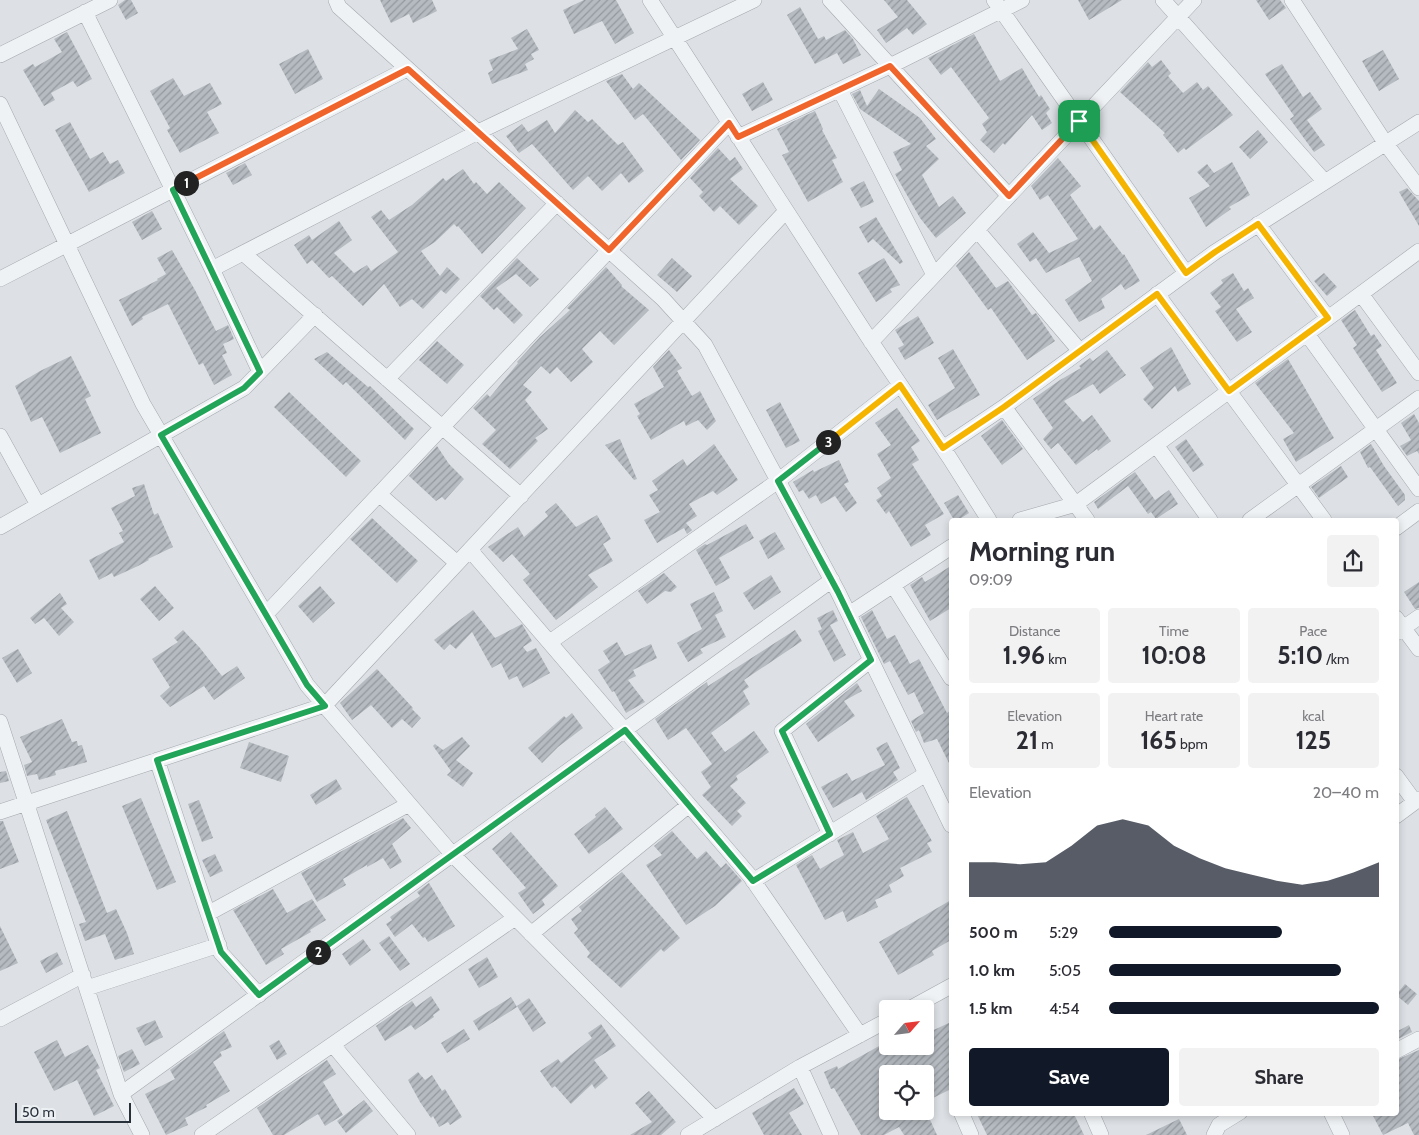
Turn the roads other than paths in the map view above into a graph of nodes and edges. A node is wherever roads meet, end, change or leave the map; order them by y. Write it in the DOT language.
graph roads {
  1 [pos="110,0"];
  2 [pos="336,0"];
  3 [pos="650,0"];
  4 [pos="754,0"];
  5 [pos="830,0"];
  6 [pos="1022,0"];
  7 [pos="1163,0"];
  8 [pos="1194,0"];
  9 [pos="1292,0"];
  10 [pos="998,5"];
  11 [pos="85,12"];
  12 [pos="1178,17"];
  13 [pos="674,38"];
  14 [pos="0,55"];
  15 [pos="890,66"];
  16 [pos="408,69"];
  17 [pos="840,90"];
  18 [pos="0,104"];
  19 [pos="1079,121"];
  20 [pos="1419,122"];
  21 [pos="729,123"];
  22 [pos="478,132"];
  23 [pos="738,137"];
  24 [pos="1386,144"];
  25 [pos="1325,182"];
  26 [pos="1419,188"];
  27 [pos="173,190"];
  28 [pos="1009,196"];
  29 [pos="557,203"];
  30 [pos="786,211"];
  31 [pos="1258,224"];
  32 [pos="976,230"];
  33 [pos="67,245"];
  34 [pos="609,250"];
  35 [pos="1419,251"];
  36 [pos="243,253"];
  37 [pos="212,269"];
  38 [pos="1186,273"];
  39 [pos="934,275"];
  40 [pos="0,280"];
  41 [pos="1157,294"];
  42 [pos="1361,294"];
  43 [pos="315,315"];
  44 [pos="1328,318"];
  45 [pos="683,322"];
  46 [pos="1307,334"];
  47 [pos="871,342"];
  48 [pos="1080,351"];
  49 [pos="260,372"];
  50 [pos="1419,373"];
  51 [pos="387,379"];
  52 [pos="900,385"];
  53 [pos="1229,391"];
  54 [pos="1419,398"];
  55 [pos="1004,407"];
  56 [pos="442,427"];
  57 [pos="1376,429"];
  58 [pos="161,435"];
  59 [pos="0,436"];
  60 [pos="1156,445"];
  61 [pos="943,448"];
  62 [pos="778,481"];
  63 [pos="1298,486"];
  64 [pos="1419,489"];
  65 [pos="379,494"];
  66 [pos="520,496"];
  67 [pos="1076,504"];
  68 [pos="38,505"];
  69 [pos="1419,511"];
  70 [pos="989,518"];
  71 [pos="1027,518"];
  72 [pos="1086,518"];
  73 [pos="1209,518"];
  74 [pos="1253,518"];
  75 [pos="1322,518"];
  76 [pos="1399,526"];
  77 [pos="0,527"];
  78 [pos="949,548"];
  79 [pos="470,550"];
  80 [pos="457,563"];
  81 [pos="832,580"];
  82 [pos="893,585"];
  83 [pos="266,614"];
  84 [pos="849,614"];
  85 [pos="1419,617"];
  86 [pos="1399,626"];
  87 [pos="550,642"];
  88 [pos="1419,649"];
  89 [pos="871,660"];
  90 [pos="949,675"];
  91 [pos="325,706"];
  92 [pos="0,722"];
  93 [pos="625,730"];
  94 [pos="157,760"];
  95 [pos="926,774"];
  96 [pos="1399,779"];
  97 [pos="1417,800"];
  98 [pos="26,802"];
  99 [pos="409,804"];
  100 [pos="689,805"];
  101 [pos="0,812"];
  102 [pos="1399,814"];
  103 [pos="949,822"];
  104 [pos="830,834"];
  105 [pos="453,855"];
  106 [pos="753,881"];
  107 [pos="209,914"];
  108 [pos="515,918"];
  109 [pos="531,934"];
  110 [pos="219,946"];
  111 [pos="84,982"];
  112 [pos="949,987"];
  113 [pos="259,995"];
  114 [pos="925,1000"];
  115 [pos="0,1019"];
  116 [pos="879,1025"];
  117 [pos="860,1035"];
  118 [pos="1419,1039"];
  119 [pos="332,1045"];
  120 [pos="1399,1049"];
  121 [pos="800,1067"];
  122 [pos="121,1094"];
  123 [pos="963,1116"];
  124 [pos="1092,1116"];
  125 [pos="1233,1116"];
  126 [pos="1333,1116"];
  127 [pos="715,1119"];
  128 [pos="142,1135"];
  129 [pos="202,1135"];
  130 [pos="408,1135"];
  131 [pos="688,1135"];
  132 [pos="831,1135"];
  133 [pos="971,1135"];
  134 [pos="1102,1135"];
  135 [pos="1214,1135"];
  136 [pos="1342,1135"];
  1 -- 11 [label="street"];
  2 -- 16 [label="street"];
  3 -- 13 [label="street"];
  4 -- 13 [label="street"];
  5 -- 15 [label="street"];
  6 -- 10 [label="street"];
  7 -- 12 [label="street"];
  8 -- 12 [label="street"];
  9 -- 24 [label="street"];
  10 -- 15 [label="street"];
  10 -- 19 [label="street"];
  11 -- 14 [label="street"];
  11 -- 27 [label="street"];
  12 -- 19 [label="street"];
  12 -- 25 [label="street"];
  13 -- 21 [label="street"];
  13 -- 22 [label="street"];
  15 -- 17 [label="street"];
  15 -- 28 [label="street"];
  16 -- 22 [label="street"];
  16 -- 27 [label="street"];
  17 -- 23 [label="street"];
  17 -- 39 [label="street"];
  18 -- 33 [label="street"];
  19 -- 28 [label="street"];
  19 -- 38 [label="street"];
  20 -- 24 [label="street"];
  21 -- 23 [label="street"];
  21 -- 34 [label="street"];
  22 -- 29 [label="street"];
  22 -- 36 [label="street"];
  23 -- 30 [label="street"];
  24 -- 25 [label="street"];
  24 -- 26 [label="street"];
  25 -- 31 [label="street"];
  27 -- 33 [label="street"];
  27 -- 37 [label="street"];
  28 -- 32 [label="street"];
  29 -- 34 [label="street"];
  29 -- 51 [label="street"];
  30 -- 45 [label="street"];
  30 -- 47 [label="street"];
  31 -- 38 [label="street"];
  31 -- 44 [label="street"];
  32 -- 39 [label="street"];
  32 -- 48 [label="street"];
  33 -- 40 [label="street"];
  33 -- 58 [label="street"];
  34 -- 45 [label="street"];
  34 -- 56 [label="street"];
  35 -- 42 [label="street"];
  36 -- 37 [label="street"];
  36 -- 43 [label="street"];
  37 -- 49 [label="street"];
  38 -- 41 [label="street"];
  39 -- 47 [label="street"];
  41 -- 48 [label="street"];
  41 -- 53 [label="street"];
  42 -- 44 [label="street"];
  42 -- 50 [label="street"];
  43 -- 49 [label="street"];
  43 -- 51 [label="street"];
  44 -- 46 [label="street"];
  45 -- 62 [label="street"];
  45 -- 66 [label="street"];
  46 -- 53 [label="street"];
  46 -- 57 [label="street"];
  47 -- 52 [label="street"];
  48 -- 55 [label="street"];
  49 -- 58 [label="street"];
  51 -- 56 [label="street"];
  52 -- 61 [label="street"];
  52 -- 62 [label="street"];
  53 -- 60 [label="street"];
  53 -- 63 [label="street"];
  54 -- 57 [label="street"];
  55 -- 61 [label="street"];
  55 -- 67 [label="street"];
  56 -- 65 [label="street"];
  56 -- 66 [label="street"];
  57 -- 63 [label="street"];
  57 -- 64 [label="street"];
  58 -- 68 [label="street"];
  58 -- 83 [label="street"];
  59 -- 68 [label="street"];
  60 -- 67 [label="street"];
  60 -- 73 [label="street"];
  61 -- 70 [label="street"];
  62 -- 81 [label="street"];
  62 -- 87 [label="street"];
  63 -- 74 [label="street"];
  63 -- 75 [label="street"];
  65 -- 80 [label="street"];
  65 -- 83 [label="street"];
  66 -- 79 [label="street"];
  67 -- 71 [label="street"];
  67 -- 72 [label="street"];
  68 -- 77 [label="street"];
  69 -- 76 [label="street"];
  78 -- 82 [label="street"];
  79 -- 80 [label="street"];
  79 -- 87 [label="street"];
  80 -- 91 [label="street"];
  81 -- 84 [label="street"];
  81 -- 93 [label="street"];
  82 -- 84 [label="street"];
  82 -- 90 [label="street"];
  83 -- 91 [label="street"];
  84 -- 89 [label="street"];
  85 -- 86 [label="street"];
  86 -- 88 [label="street"];
  87 -- 93 [label="street"];
  89 -- 95 [label="street"];
  89 -- 104 [label="street"];
  91 -- 94 [label="street"];
  91 -- 99 [label="street"];
  92 -- 98 [label="street"];
  93 -- 100 [label="street"];
  93 -- 105 [label="street"];
  94 -- 98 [label="street"];
  94 -- 107 [label="street"];
  95 -- 103 [label="street"];
  95 -- 104 [label="street"];
  96 -- 97 [label="street"];
  97 -- 102 [label="street"];
  98 -- 101 [label="street"];
  98 -- 111 [label="street"];
  99 -- 105 [label="street"];
  99 -- 107 [label="street"];
  100 -- 106 [label="street"];
  100 -- 109 [label="street"];
  104 -- 106 [label="street"];
  105 -- 108 [label="street"];
  105 -- 113 [label="street"];
  106 -- 117 [label="street"];
  107 -- 110 [label="street"];
  108 -- 109 [label="street"];
  108 -- 119 [label="street"];
  109 -- 127 [label="street"];
  110 -- 111 [label="street"];
  110 -- 113 [label="street"];
  111 -- 115 [label="street"];
  111 -- 122 [label="street"];
  112 -- 114 [label="street"];
  113 -- 122 [label="street"];
  116 -- 117 [label="street"];
  117 -- 121 [label="street"];
  118 -- 120 [label="street"];
  119 -- 129 [label="street"];
  119 -- 130 [label="street"];
  121 -- 127 [label="street"];
  121 -- 132 [label="street"];
  122 -- 128 [label="street"];
  123 -- 133 [label="street"];
  124 -- 134 [label="street"];
  125 -- 135 [label="street"];
  126 -- 136 [label="street"];
  127 -- 131 [label="street"];
}
